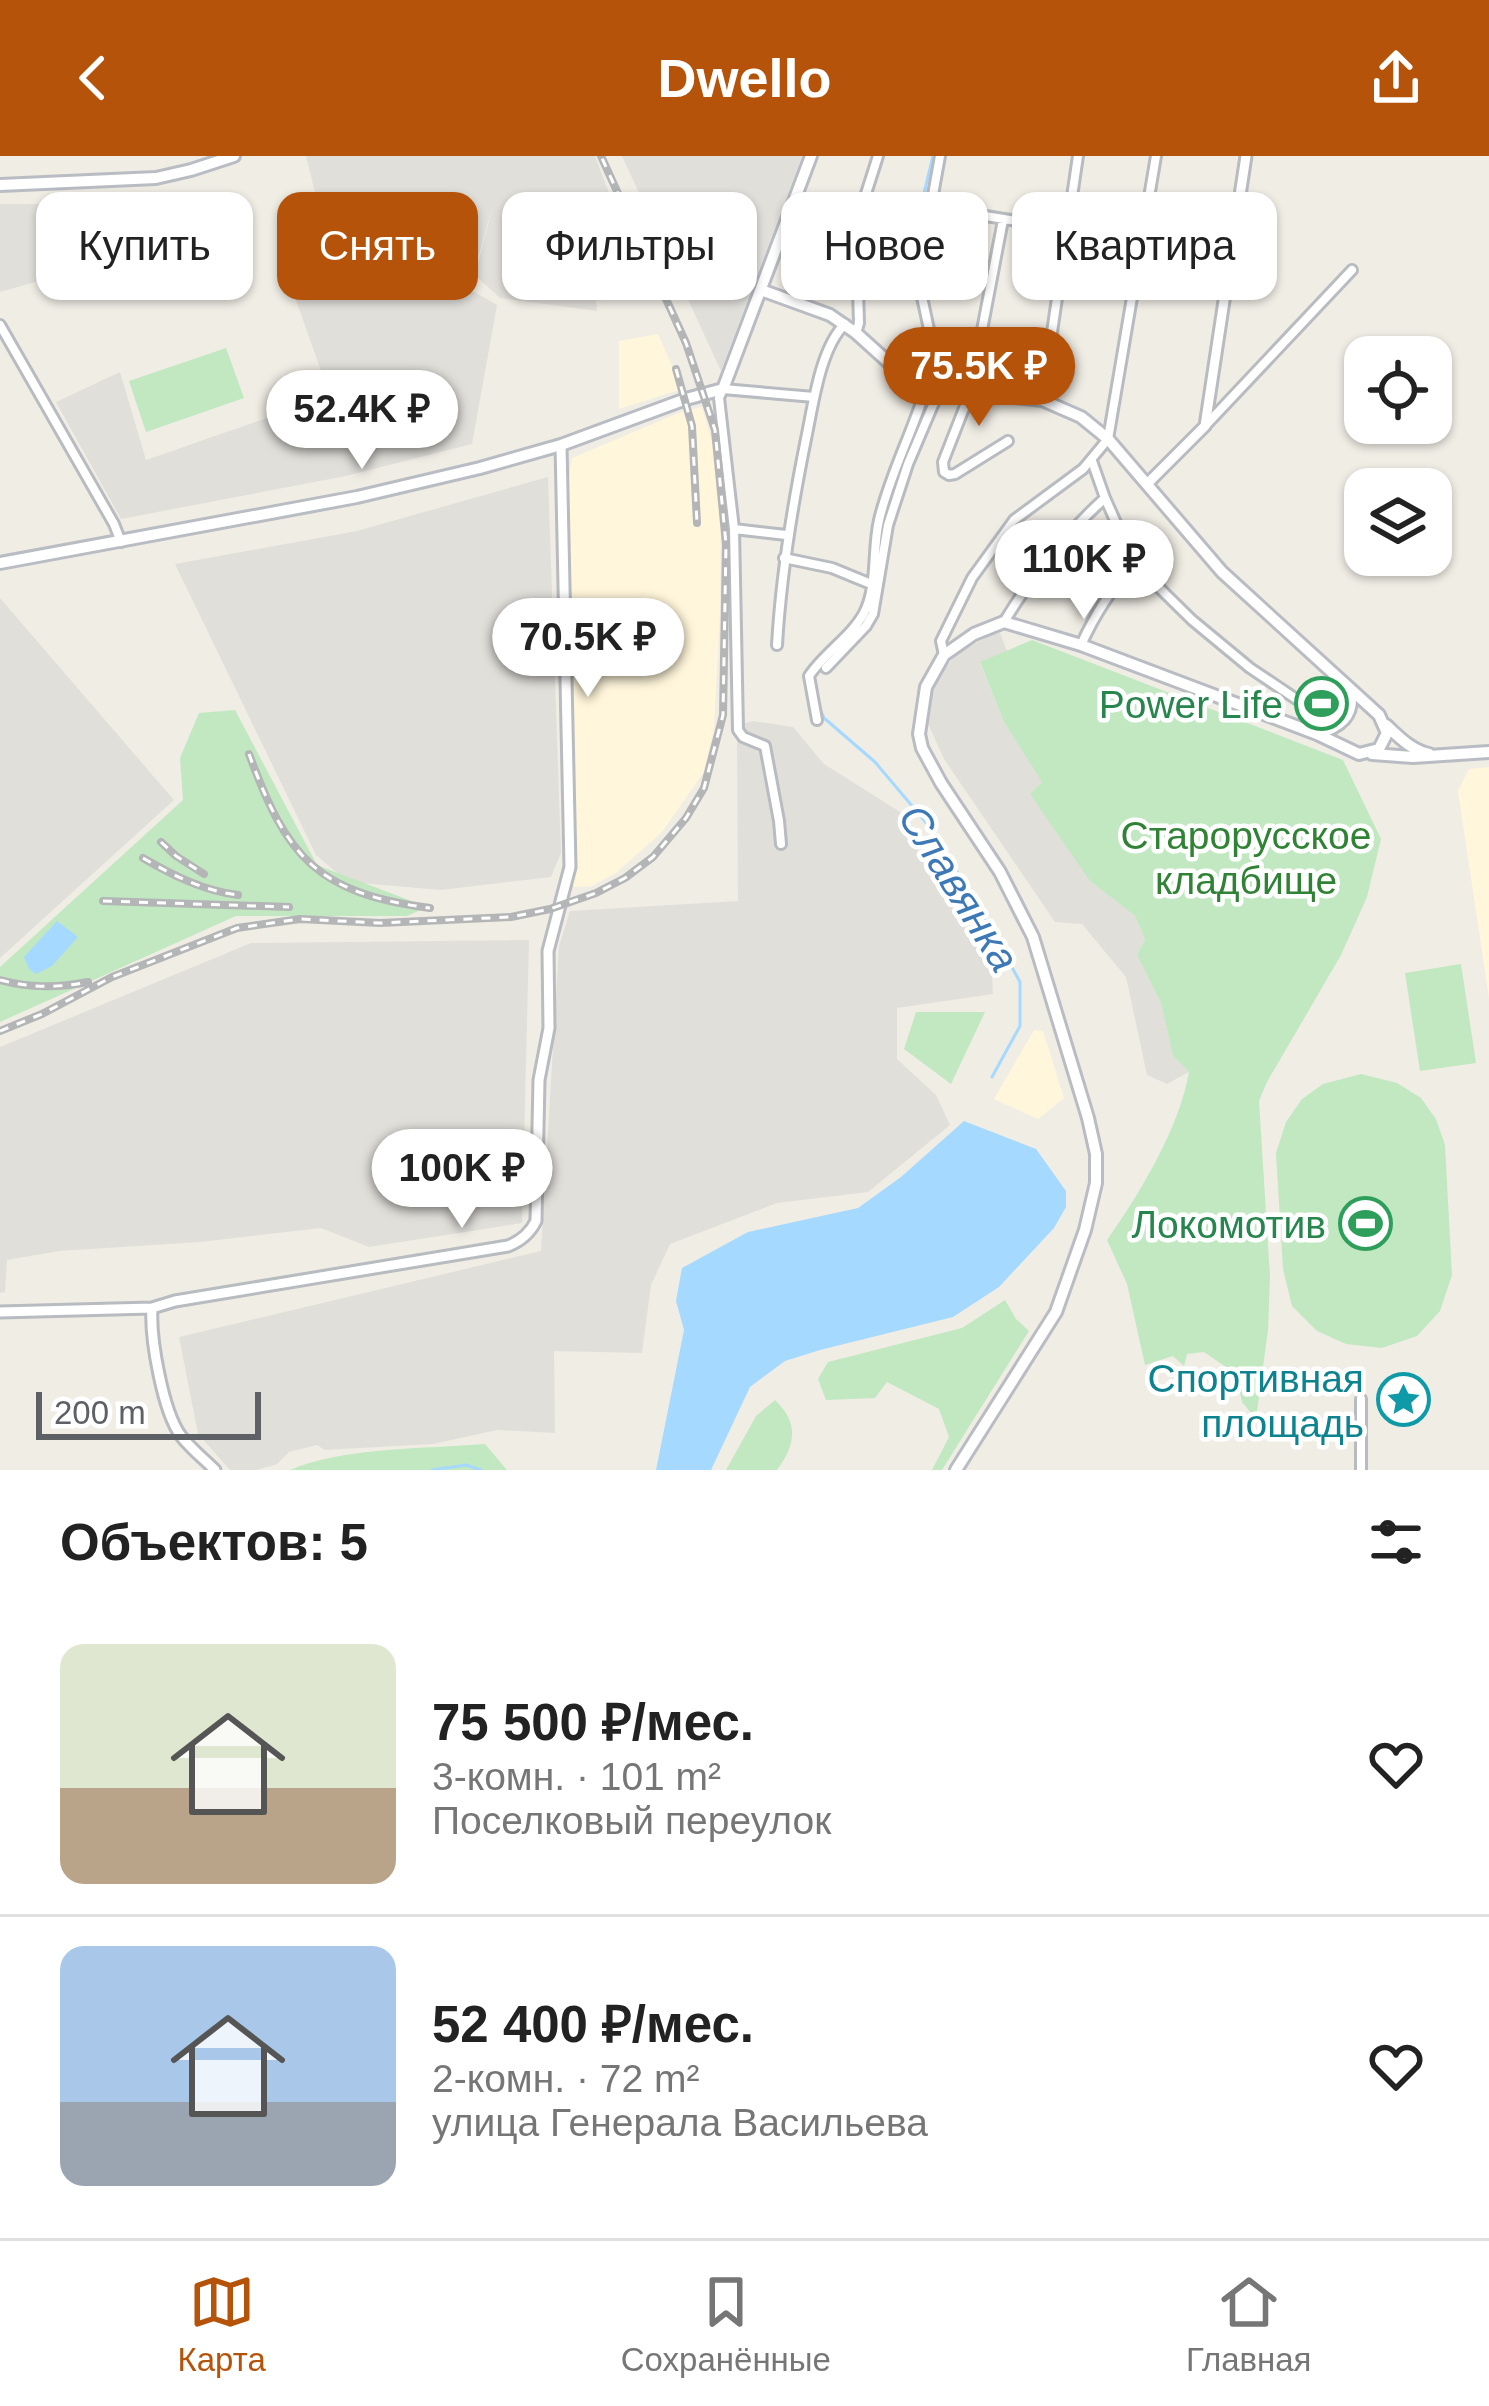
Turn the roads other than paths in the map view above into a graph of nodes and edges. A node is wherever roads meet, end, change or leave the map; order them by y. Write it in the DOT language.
graph roads {
  1 [pos="234,156"];
  2 [pos="811,156"];
  3 [pos="878,156"];
  4 [pos="940,156"];
  5 [pos="1078,156"];
  6 [pos="1156,156"];
  7 [pos="1243,156"];
  8 [pos="0,185"];
  9 [pos="932,192"];
  10 [pos="1073,192"];
  11 [pos="988,217"];
  12 [pos="1003,220"];
  13 [pos="1012,221"];
  14 [pos="1352,270"];
  15 [pos="761,290"];
  16 [pos="922,300"];
  17 [pos="1057,300"];
  18 [pos="844,324"];
  19 [pos="0,325"];
  20 [pos="856,333"];
  21 [pos="723,389"];
  22 [pos="933,389"];
  23 [pos="970,393"];
  24 [pos="814,397"];
  25 [pos="1042,400"];
  26 [pos="1205,426"];
  27 [pos="1108,439"];
  28 [pos="1008,441"];
  29 [pos="561,445"];
  30 [pos="1092,460"];
  31 [pos="1148,484"];
  32 [pos="1105,498"];
  33 [pos="734,529"];
  34 [pos="786,536"];
  35 [pos="121,542"];
  36 [pos="784,558"];
  37 [pos="0,563"];
  38 [pos="1134,563"];
  39 [pos="871,584"];
  40 [pos="1004,622"];
  41 [pos="777,645"];
  42 [pos="1081,645"];
  43 [pos="944,655"];
  44 [pos="826,668"];
  45 [pos="1350,690"];
  46 [pos="1314,711"];
  47 [pos="1373,711"];
  48 [pos="1347,717"];
  49 [pos="817,720"];
  50 [pos="1386,725"];
  51 [pos="1317,734"];
  52 [pos="1348,747"];
  53 [pos="1489,752"];
  54 [pos="1369,754"];
  55 [pos="1432,755"];
  56 [pos="781,844"];
  57 [pos="152,1308"];
  58 [pos="0,1312"];
  59 [pos="1361,1399"];
  60 [pos="215,1470"];
  61 [pos="956,1470"];
  62 [pos="1361,1470"];
  1 -- 8 [label="main road"];
  2 -- 15 [label="main road"];
  3 -- 20 [label="street"];
  4 -- 9 [label="street"];
  5 -- 10 [label="street"];
  6 -- 27 [label="street"];
  7 -- 26 [label="street"];
  11 -- 12 [label="street"];
  12 -- 13 [label="street"];
  12 -- 23 [label="street"];
  14 -- 26 [label="street"];
  15 -- 18 [label="main road"];
  15 -- 21 [label="main road"];
  16 -- 22 [label="street"];
  17 -- 25 [label="street"];
  18 -- 20 [label="main road"];
  18 -- 24 [label="street"];
  19 -- 35 [label="street"];
  20 -- 22 [label="main road"];
  21 -- 24 [label="street"];
  21 -- 29 [label="main road"];
  21 -- 33 [label="street"];
  22 -- 23 [label="main road"];
  22 -- 39 [label="street"];
  22 -- 44 [label="street"];
  23 -- 25 [label="main road"];
  23 -- 28 [label="street"];
  24 -- 34 [label="street"];
  25 -- 27 [label="main road"];
  26 -- 31 [label="street"];
  27 -- 30 [label="street"];
  27 -- 31 [label="main road"];
  29 -- 35 [label="main road"];
  29 -- 57 [label="street"];
  30 -- 32 [label="street"];
  30 -- 43 [label="street"];
  31 -- 45 [label="main road"];
  32 -- 38 [label="street"];
  32 -- 40 [label="street"];
  33 -- 34 [label="street"];
  33 -- 56 [label="street"];
  34 -- 36 [label="street"];
  35 -- 37 [label="main road"];
  36 -- 39 [label="street"];
  36 -- 41 [label="street"];
  38 -- 42 [label="street"];
  38 -- 46 [label="street"];
  39 -- 49 [label="street"];
  40 -- 42 [label="main road"];
  40 -- 43 [label="main road"];
  42 -- 51 [label="main road"];
  43 -- 61 [label="main road"];
  45 -- 47 [label="main road"];
  45 -- 48 [label="main road"];
  47 -- 48 [label="main road"];
  47 -- 50 [label="main road"];
  48 -- 51 [label="main road"];
  48 -- 52 [label="main road"];
  50 -- 54 [label="main road"];
  50 -- 55 [label="main road"];
  51 -- 52 [label="main road"];
  52 -- 54 [label="main road"];
  53 -- 55 [label="main road"];
  54 -- 55 [label="main road"];
  57 -- 58 [label="street"];
  57 -- 60 [label="street"];
  59 -- 62 [label="street"];
}
